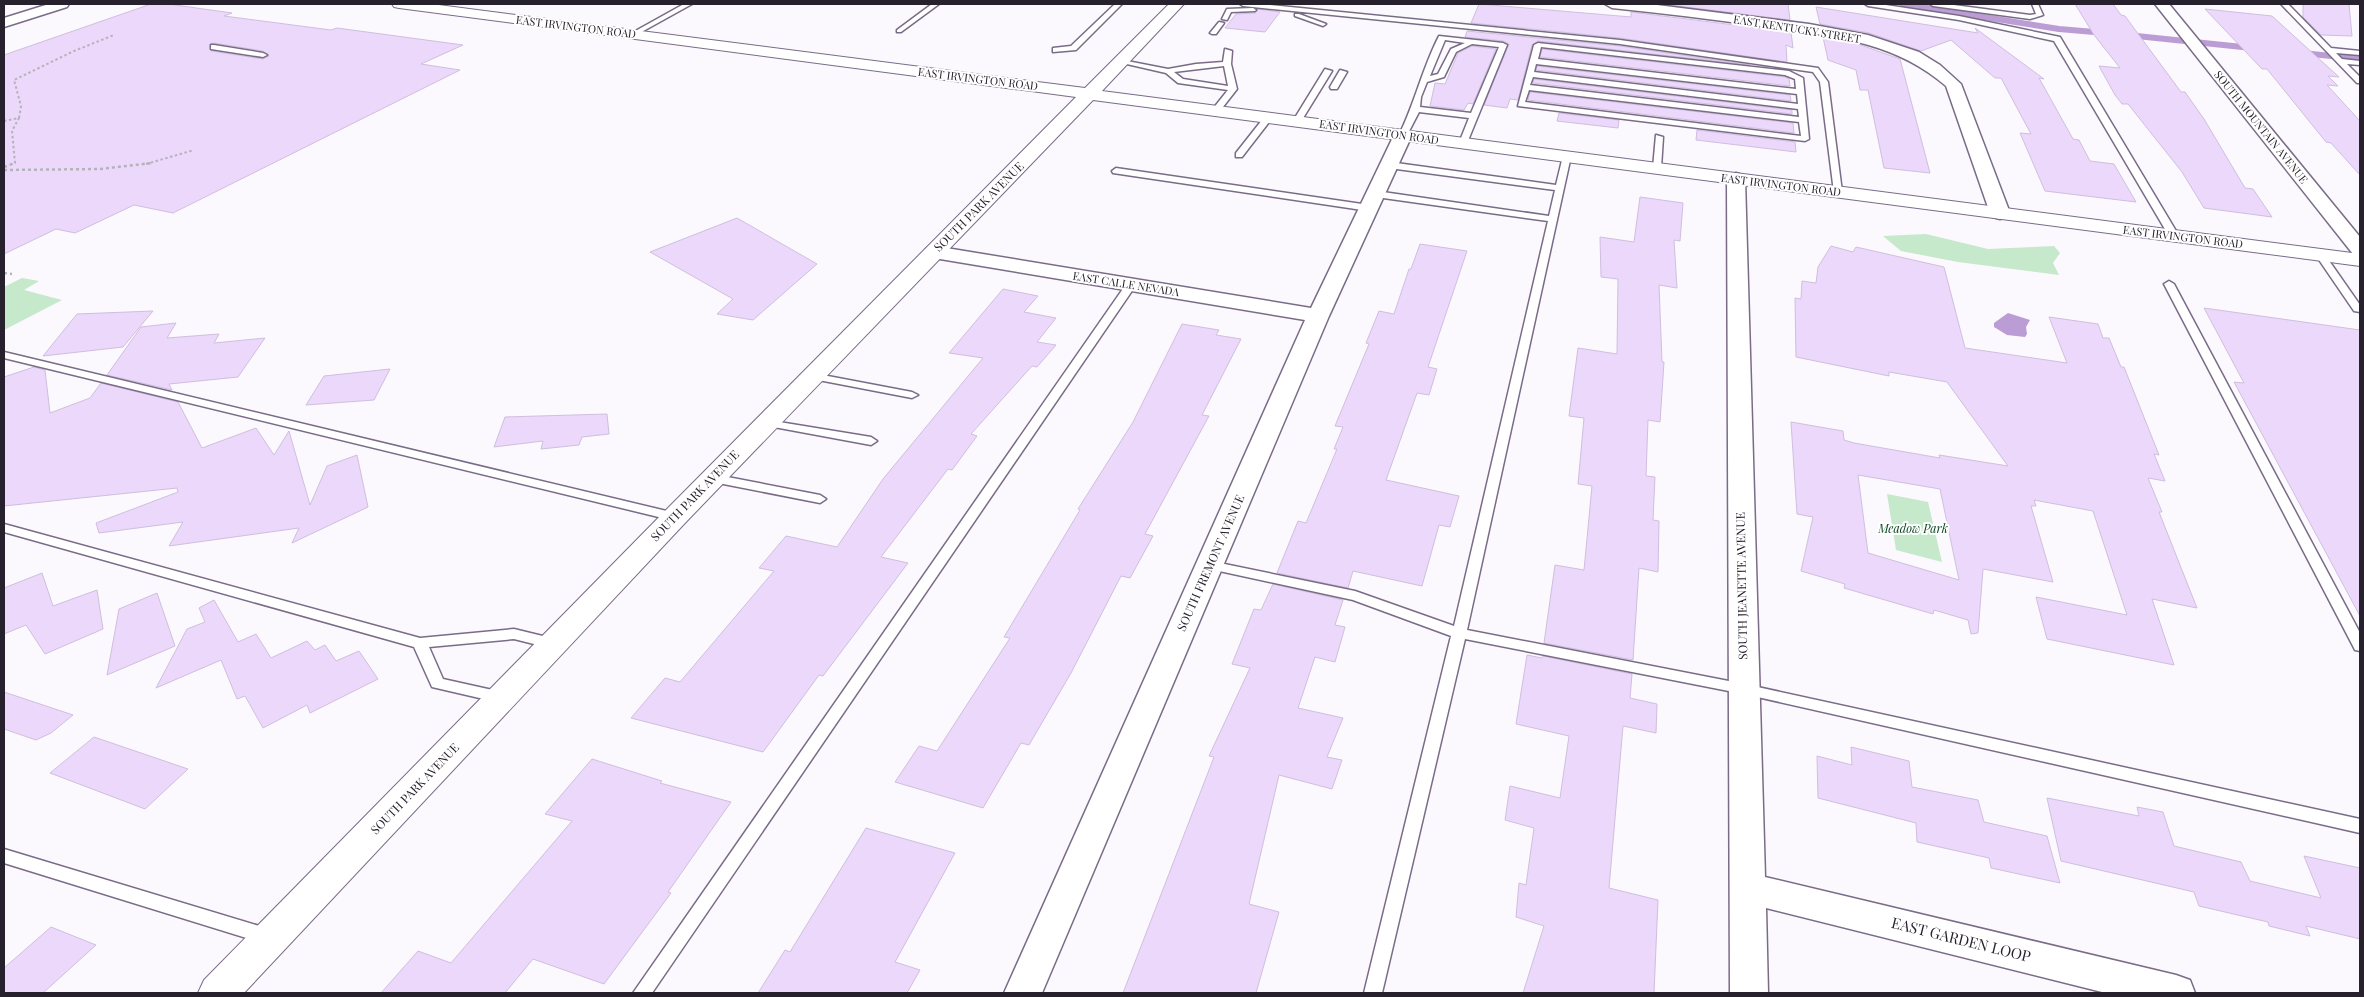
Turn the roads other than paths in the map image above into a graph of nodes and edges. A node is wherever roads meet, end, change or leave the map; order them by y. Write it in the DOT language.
graph roads {
  1 [pos="62,4"];
  2 [pos="399,4"];
  3 [pos="689,4"];
  4 [pos="936,4"];
  5 [pos="1119,4"];
  6 [pos="1177,4"];
  7 [pos="1243,4"];
  8 [pos="1612,4"];
  9 [pos="1868,4"];
  10 [pos="1933,4"];
  11 [pos="2035,4"];
  12 [pos="2162,4"];
  13 [pos="2284,4"];
  14 [pos="4,23"];
  15 [pos="1323,24"];
  16 [pos="899,31"];
  17 [pos="1214,33"];
  18 [pos="634,34"];
  19 [pos="1482,42"];
  20 [pos="214,47"];
  21 [pos="1056,50"];
  22 [pos="2330,50"];
  23 [pos="1228,51"];
  24 [pos="2360,53"];
  25 [pos="263,55"];
  26 [pos="2341,61"];
  27 [pos="1122,62"];
  28 [pos="1533,62"];
  29 [pos="2360,63"];
  30 [pos="1227,64"];
  31 [pos="1328,70"];
  32 [pos="1168,71"];
  33 [pos="1343,72"];
  34 [pos="1530,74"];
  35 [pos="1424,81"];
  36 [pos="2360,81"];
  37 [pos="1334,87"];
  38 [pos="1526,87"];
  39 [pos="1232,89"];
  40 [pos="1800,92"];
  41 [pos="1091,93"];
  42 [pos="1802,107"];
  43 [pos="1416,109"];
  44 [pos="1216,110"];
  45 [pos="1474,116"];
  46 [pos="1269,117"];
  47 [pos="1803,120"];
  48 [pos="1297,121"];
  49 [pos="1403,135"];
  50 [pos="1660,137"];
  51 [pos="1463,143"];
  52 [pos="1240,155"];
  53 [pos="1567,156"];
  54 [pos="1389,165"];
  55 [pos="1657,168"];
  56 [pos="1116,171"];
  57 [pos="1736,179"];
  58 [pos="1560,188"];
  59 [pos="1838,192"];
  60 [pos="1372,201"];
  61 [pos="2000,213"];
  62 [pos="1553,219"];
  63 [pos="2174,236"];
  64 [pos="2360,250"];
  65 [pos="934,252"];
  66 [pos="2320,254"];
  67 [pos="2360,260"];
  68 [pos="2169,284"];
  69 [pos="1131,285"];
  70 [pos="2358,309"];
  71 [pos="1318,316"];
  72 [pos="4,355"];
  73 [pos="812,376"];
  74 [pos="912,395"];
  75 [pos="766,423"];
  76 [pos="871,441"];
  77 [pos="712,478"];
  78 [pos="820,500"];
  79 [pos="675,516"];
  80 [pos="4,528"];
  81 [pos="1210,565"];
  82 [pos="1459,633"];
  83 [pos="420,643"];
  84 [pos="554,644"];
  85 [pos="2360,646"];
  86 [pos="1744,690"];
  87 [pos="503,697"];
  88 [pos="2360,826"];
  89 [pos="4,856"];
  90 [pos="1747,888"];
  91 [pos="271,938"];
  92 [pos="218,993"];
  93 [pos="642,993"];
  94 [pos="1023,993"];
  95 [pos="1373,993"];
  96 [pos="1749,993"];
  97 [pos="2176,993"];
  1 -- 14 [label="street"];
  2 -- 18 [label="main road, EAST IRVINGTON ROAD"];
  3 -- 18 [label="lane"];
  4 -- 16 [label="lane"];
  5 -- 21 [label="lane"];
  6 -- 27 [label="main road, SOUTH PARK AVENUE"];
  7 -- 59 [label="lane"];
  8 -- 61 [label="street, EAST KENTUCKY STREET"];
  9 -- 63 [label="lane"];
  10 -- 11 [label="lane"];
  12 -- 64 [label="street, SOUTH MOUNTAIN AVENUE"];
  13 -- 22 [label="lane"];
  15 -- 17 [label="lane"];
  18 -- 41 [label="main road, EAST IRVINGTON ROAD"];
  19 -- 35 [label="lane"];
  19 -- 35 [label="lane"];
  19 -- 45 [label="lane"];
  20 -- 25 [label="lane"];
  22 -- 24 [label="lane"];
  22 -- 26 [label="lane"];
  23 -- 30 [label="lane"];
  26 -- 29 [label="lane"];
  26 -- 36 [label="lane"];
  27 -- 32 [label="lane"];
  27 -- 41 [label="main road, SOUTH PARK AVENUE"];
  28 -- 34 [label="lane"];
  28 -- 40 [label="lane"];
  28 -- 40 [label="lane"];
  30 -- 32 [label="lane"];
  30 -- 39 [label="lane"];
  31 -- 48 [label="lane"];
  32 -- 39 [label="lane"];
  33 -- 37 [label="lane"];
  34 -- 38 [label="lane"];
  34 -- 42 [label="lane"];
  35 -- 43 [label="lane"];
  38 -- 47 [label="lane"];
  38 -- 47 [label="lane"];
  39 -- 44 [label="lane"];
  40 -- 42 [label="lane"];
  41 -- 44 [label="main road, EAST IRVINGTON ROAD"];
  41 -- 65 [label="main road, SOUTH PARK AVENUE"];
  42 -- 47 [label="lane"];
  43 -- 45 [label="lane"];
  43 -- 49 [label="lane"];
  44 -- 46 [label="main road, EAST IRVINGTON ROAD"];
  45 -- 51 [label="lane"];
  46 -- 48 [label="main road, EAST IRVINGTON ROAD"];
  46 -- 52 [label="lane"];
  48 -- 49 [label="main road, EAST IRVINGTON ROAD"];
  49 -- 51 [label="main road, EAST IRVINGTON ROAD"];
  49 -- 54 [label="street, SOUTH FREMONT AVENUE"];
  50 -- 55 [label="lane"];
  51 -- 53 [label="main road, EAST IRVINGTON ROAD"];
  53 -- 55 [label="main road, EAST IRVINGTON ROAD"];
  53 -- 58 [label="lane"];
  54 -- 58 [label="lane"];
  54 -- 60 [label="street, SOUTH FREMONT AVENUE"];
  55 -- 57 [label="main road, EAST IRVINGTON ROAD"];
  56 -- 60 [label="lane"];
  57 -- 59 [label="main road, EAST IRVINGTON ROAD"];
  57 -- 86 [label="street, SOUTH JEANETTE AVENUE"];
  58 -- 62 [label="lane"];
  59 -- 61 [label="main road, EAST IRVINGTON ROAD"];
  60 -- 62 [label="lane"];
  60 -- 71 [label="street, SOUTH FREMONT AVENUE"];
  61 -- 63 [label="main road, EAST IRVINGTON ROAD"];
  62 -- 82 [label="lane"];
  63 -- 66 [label="main road, EAST IRVINGTON ROAD"];
  65 -- 69 [label="street, EAST CALLE NEVADA"];
  65 -- 73 [label="main road, SOUTH PARK AVENUE"];
  66 -- 67 [label="main road, EAST IRVINGTON ROAD"];
  66 -- 70 [label="lane"];
  68 -- 85 [label="lane"];
  69 -- 71 [label="street, EAST CALLE NEVADA"];
  69 -- 93 [label="lane"];
  71 -- 81 [label="street, SOUTH FREMONT AVENUE"];
  72 -- 79 [label="lane"];
  73 -- 74 [label="lane"];
  73 -- 75 [label="main road, SOUTH PARK AVENUE"];
  75 -- 76 [label="lane"];
  75 -- 77 [label="main road, SOUTH PARK AVENUE"];
  77 -- 78 [label="lane"];
  77 -- 79 [label="main road, SOUTH PARK AVENUE"];
  79 -- 84 [label="main road, SOUTH PARK AVENUE"];
  80 -- 83 [label="lane"];
  81 -- 82 [label="lane"];
  81 -- 94 [label="street, SOUTH FREMONT AVENUE"];
  82 -- 86 [label="lane"];
  82 -- 95 [label="lane"];
  83 -- 84 [label="lane"];
  83 -- 87 [label="lane"];
  84 -- 87 [label="main road, SOUTH PARK AVENUE"];
  86 -- 88 [label="lane"];
  86 -- 90 [label="street, SOUTH JEANETTE AVENUE"];
  87 -- 91 [label="main road, SOUTH PARK AVENUE"];
  89 -- 91 [label="lane"];
  90 -- 96 [label="street, SOUTH JEANETTE AVENUE"];
  90 -- 97 [label="street, EAST GARDEN LOOP"];
  91 -- 92 [label="main road, SOUTH PARK AVENUE"];
}
